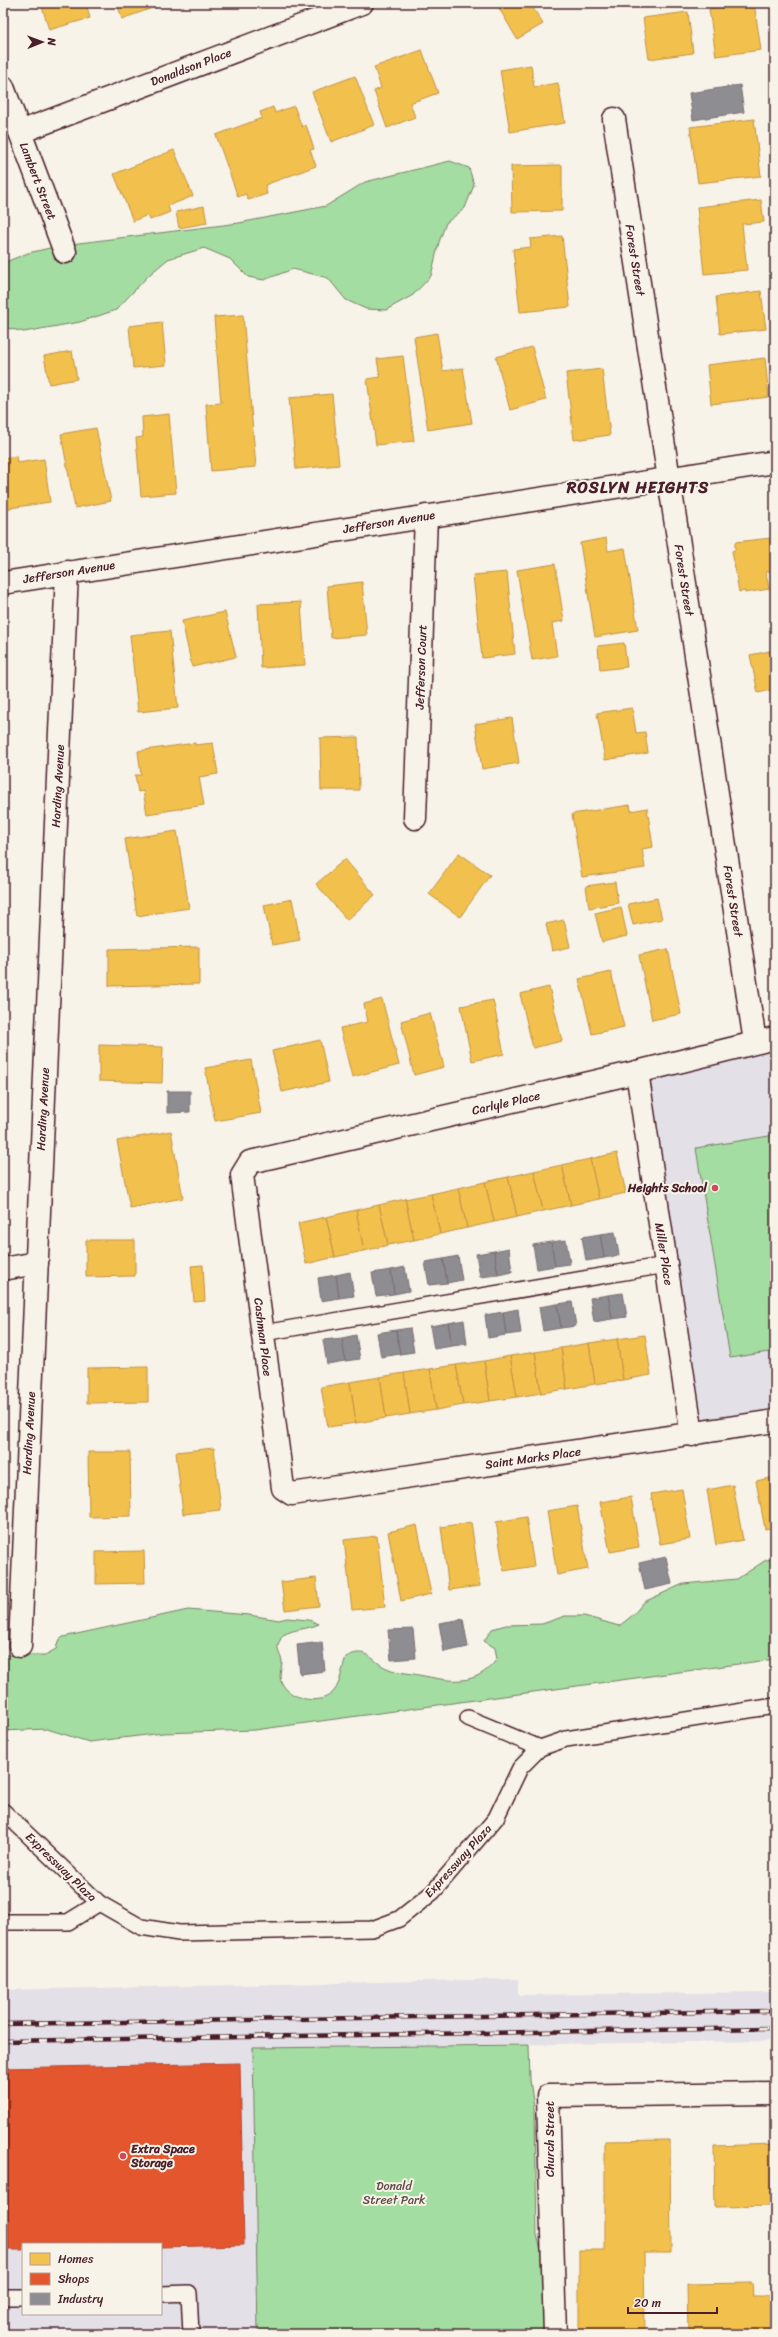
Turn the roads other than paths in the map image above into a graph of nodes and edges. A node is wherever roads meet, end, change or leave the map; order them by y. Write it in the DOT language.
graph roads {
  1 [pos="362,3"];
  2 [pos="3,87"];
  3 [pos="614,119"];
  4 [pos="20,132"];
  5 [pos="65,252"];
  6 [pos="775,462"];
  7 [pos="668,479"];
  8 [pos="426,516"];
  9 [pos="67,572"];
  10 [pos="3,583"];
  11 [pos="415,818"];
  12 [pos="765,1040"];
  13 [pos="637,1072"];
  14 [pos="242,1175"];
  15 [pos="37,1263"];
  16 [pos="666,1265"];
  17 [pos="3,1270"];
  18 [pos="263,1333"];
  19 [pos="775,1421"];
  20 [pos="692,1435"];
  21 [pos="292,1494"];
  22 [pos="20,1646"];
  23 [pos="775,1706"];
  24 [pos="468,1718"];
  25 [pos="540,1748"];
  26 [pos="3,1811"];
  27 [pos="99,1903"];
  28 [pos="3,1922"];
  29 [pos="775,2093"];
  30 [pos="162,2294"];
  31 [pos="3,2297"];
  32 [pos="22,2297"];
  33 [pos="191,2334"];
  34 [pos="555,2334"];
  1 -- 4 [label="street, Donaldson Place"];
  2 -- 4 [label="street, Lambert Street"];
  3 -- 7 [label="street, Forest Street"];
  4 -- 5 [label="street, Lambert Street"];
  6 -- 7 [label="street, Jefferson Avenue"];
  7 -- 8 [label="street, Jefferson Avenue"];
  7 -- 12 [label="street, Forest Street"];
  8 -- 9 [label="street, Jefferson Avenue"];
  8 -- 11 [label="street, Jefferson Court"];
  9 -- 10 [label="street, Jefferson Avenue"];
  9 -- 15 [label="street, Harding Avenue"];
  12 -- 13 [label="street, Carlyle Place"];
  13 -- 14 [label="street, Carlyle Place"];
  13 -- 16 [label="street, Miller Place"];
  14 -- 18 [label="street, Cashman Place"];
  15 -- 17 [label="street"];
  15 -- 22 [label="street, Harding Avenue"];
  16 -- 18 [label="lane"];
  16 -- 20 [label="street, Miller Place"];
  18 -- 21 [label="street, Cashman Place"];
  19 -- 20 [label="street, Saint Marks Place"];
  20 -- 21 [label="street, Saint Marks Place"];
  23 -- 25 [label="lane, Expressway Plaza"];
  24 -- 25 [label="lane"];
  25 -- 27 [label="lane, Expressway Plaza"];
  26 -- 27 [label="lane, Expressway Plaza"];
  27 -- 28 [label="lane"];
  29 -- 34 [label="street, Church Street"];
  30 -- 33 [label="lane"];
  31 -- 32 [label="lane"];
}
